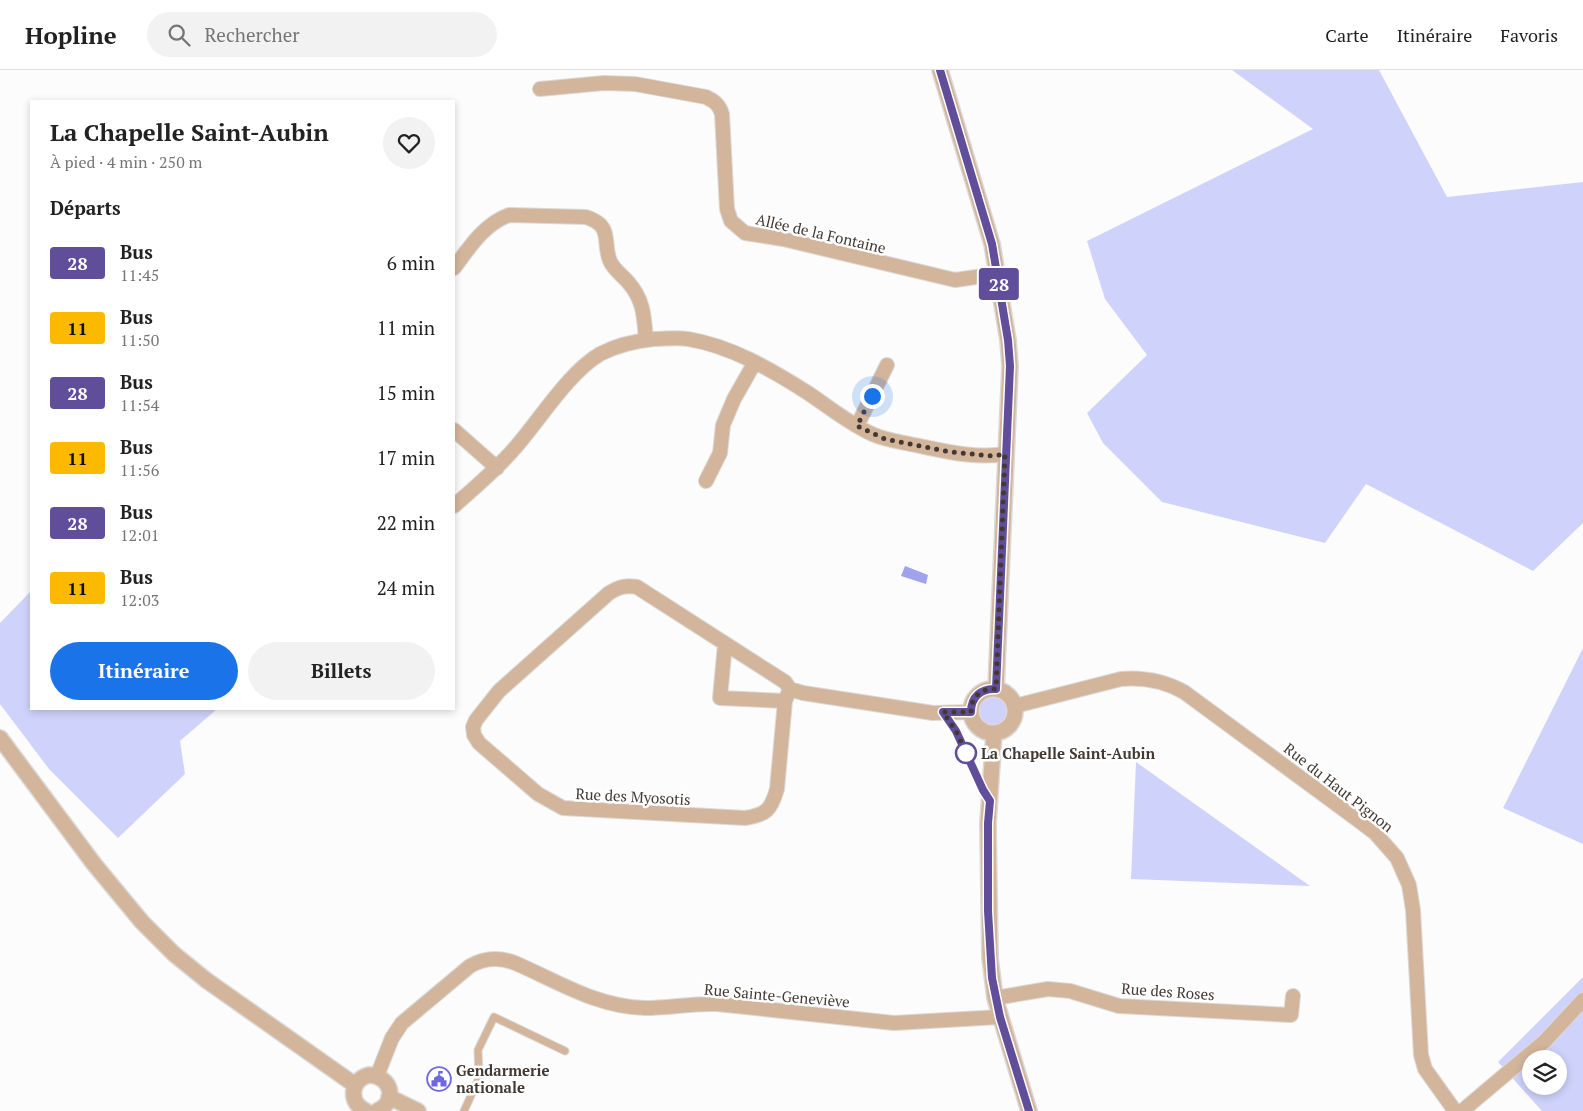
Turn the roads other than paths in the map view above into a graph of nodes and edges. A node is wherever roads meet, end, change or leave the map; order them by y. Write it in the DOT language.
graph roads {
  1 [pos="940,70"];
  2 [pos="540,89"];
  3 [pos="455,267"];
  4 [pos="997,274"];
  5 [pos="646,340"];
  6 [pos="755,362"];
  7 [pos="887,365"];
  8 [pos="857,426"];
  9 [pos="455,431"];
  10 [pos="1005,454"];
  11 [pos="496,468"];
  12 [pos="706,481"];
  13 [pos="455,505"];
  14 [pos="725,644"];
  15 [pos="996,689"];
  16 [pos="788,695"];
  17 [pos="1014,706"];
  18 [pos="943,712"];
  19 [pos="971,712"];
  20 [pos="994,733"];
  21 [pos="0,738"];
  22 [pos="990,801"];
  23 [pos="1293,996"];
  24 [pos="995,998"];
  25 [pos="1583,1000"];
  26 [pos="1000,1017"];
  27 [pos="565,1050"];
  28 [pos="377,1076"];
  29 [pos="355,1085"];
  30 [pos="389,1097"];
  31 [pos="368,1111"];
  32 [pos="418,1111"];
  33 [pos="464,1111"];
  34 [pos="1029,1111"];
  35 [pos="1455,1111"];
  36 [pos="1462,1111"];
  1 -- 4 [label="street"];
  2 -- 4 [label="street, Allée de la Fontaine"];
  3 -- 5 [label="street"];
  4 -- 10 [label="street"];
  5 -- 6 [label="street"];
  5 -- 11 [label="street"];
  6 -- 8 [label="street"];
  6 -- 12 [label="street"];
  7 -- 8 [label="street"];
  8 -- 10 [label="street"];
  9 -- 11 [label="street"];
  10 -- 15 [label="street"];
  11 -- 13 [label="street"];
  14 -- 16 [label="street, Rue des Myosotis"];
  14 -- 16 [label="street, Rue des Myosotis"];
  14 -- 16 [label="street, Rue des Myosotis"];
  15 -- 17 [label="street"];
  15 -- 19 [label="street"];
  16 -- 18 [label="street, Rue des Myosotis"];
  17 -- 20 [label="street"];
  17 -- 35 [label="street, Rue du Haut Pignon"];
  18 -- 19 [label="street, Rue des Myosotis"];
  18 -- 22 [label="lane"];
  19 -- 20 [label="street"];
  20 -- 22 [label="street"];
  21 -- 29 [label="street"];
  22 -- 24 [label="street"];
  23 -- 24 [label="street, Rue des Roses"];
  24 -- 26 [label="street"];
  25 -- 36 [label="street"];
  26 -- 28 [label="street, Rue Sainte-Geneviève"];
  26 -- 34 [label="street"];
  27 -- 33 [label="lane"];
  28 -- 29 [label="street"];
  28 -- 30 [label="street"];
  29 -- 31 [label="street"];
  30 -- 31 [label="street"];
  30 -- 32 [label="street"];
}
